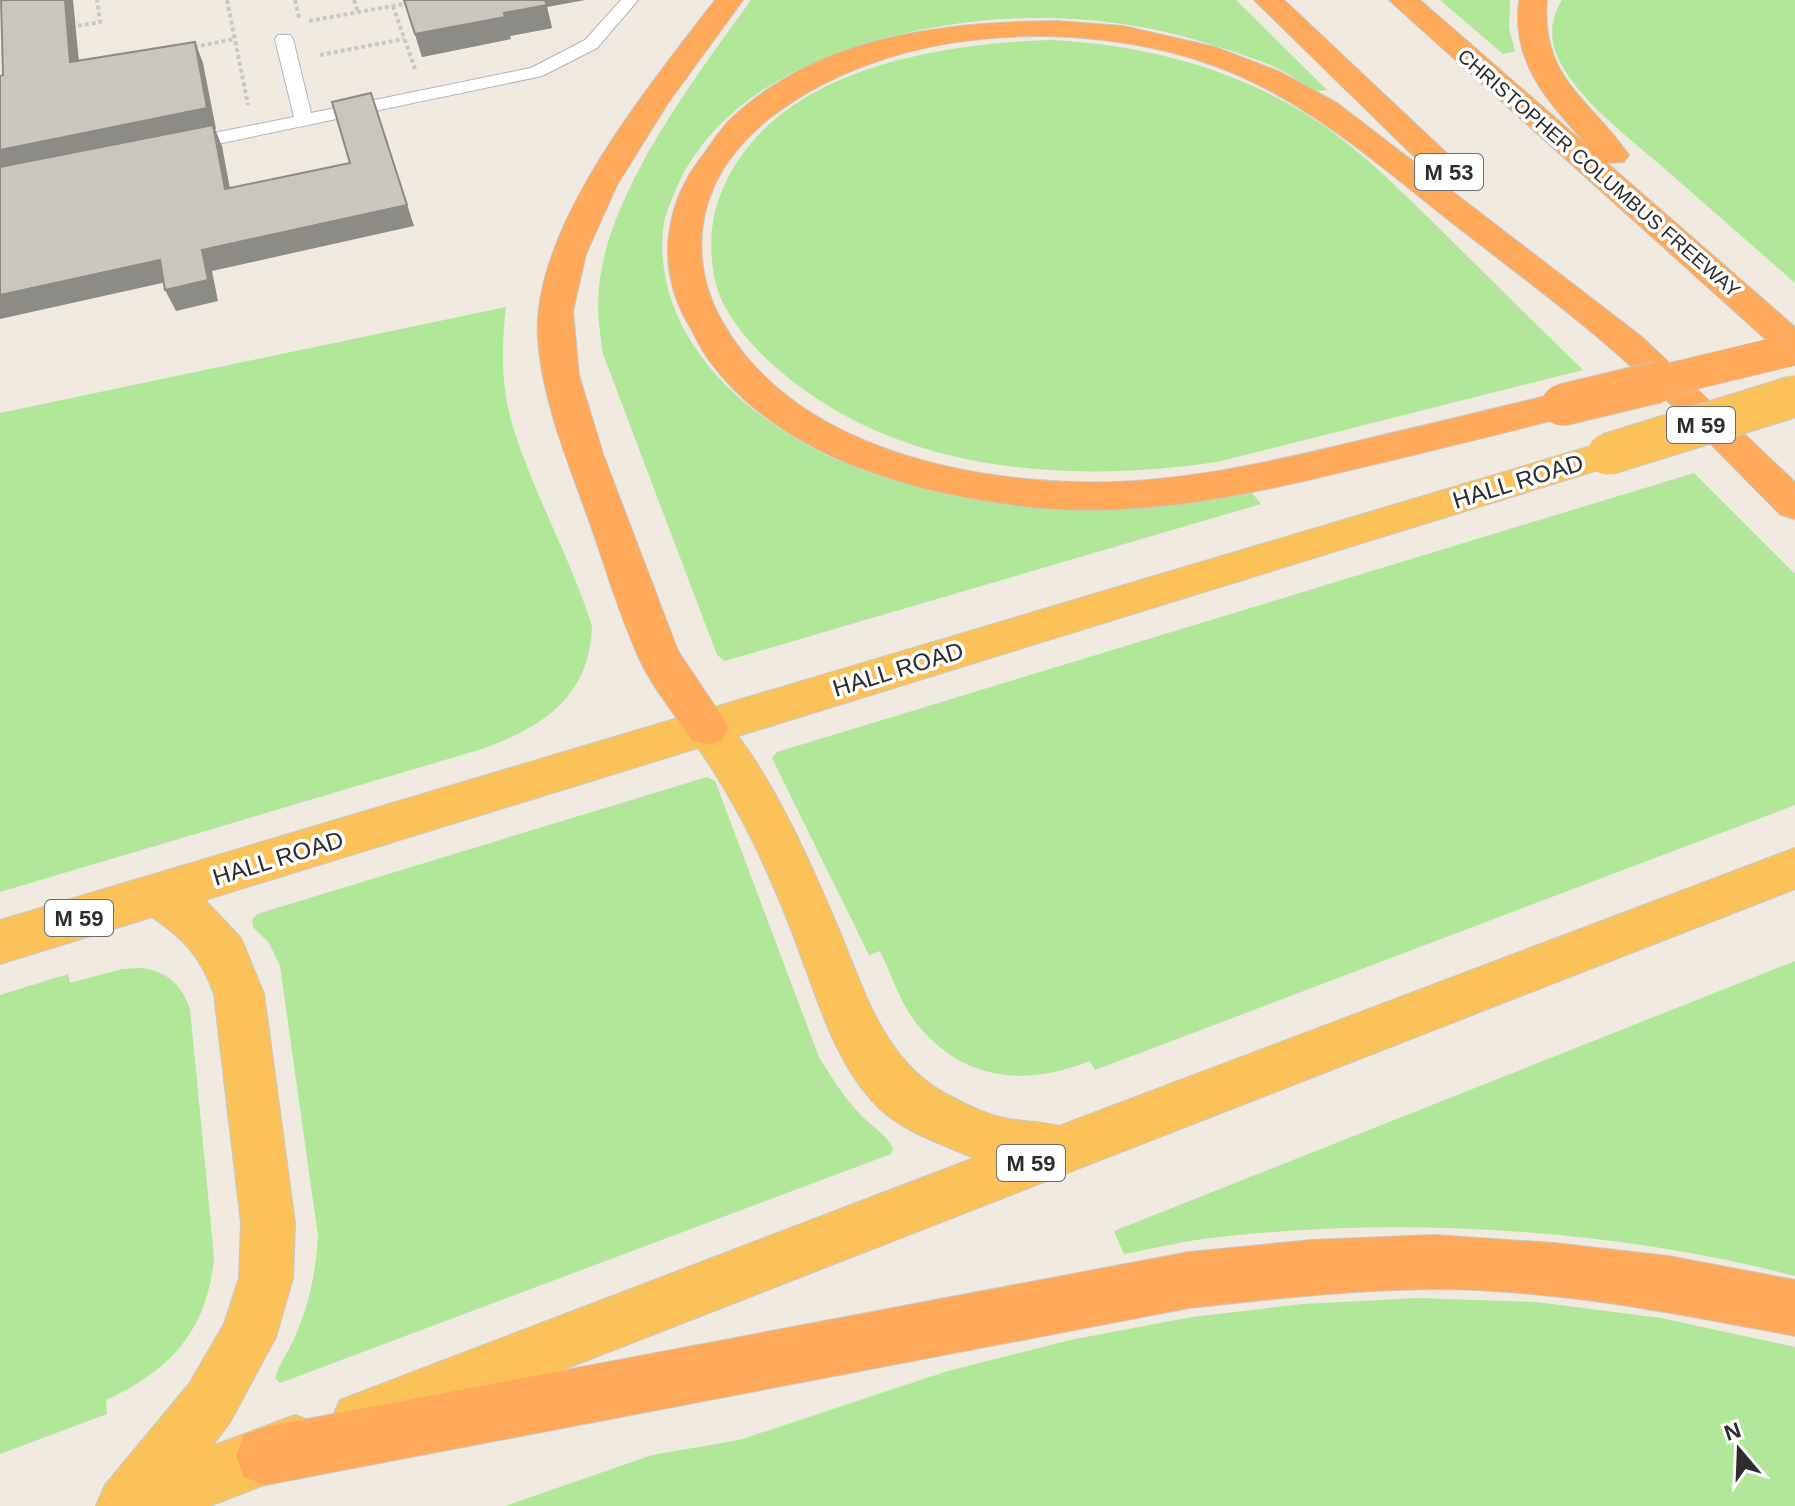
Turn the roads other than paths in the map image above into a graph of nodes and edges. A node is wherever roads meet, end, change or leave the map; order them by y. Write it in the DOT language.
graph roads {
  1 [pos="630,0"];
  2 [pos="729,0"];
  3 [pos="1268,0"];
  4 [pos="1403,0"];
  5 [pos="1533,0"];
  6 [pos="284,39"];
  7 [pos="304,122"];
  8 [pos="164,149"];
  9 [pos="1712,273"];
  10 [pos="1629,345"];
  11 [pos="1795,347"];
  12 [pos="1795,396"];
  13 [pos="1795,505"];
  14 [pos="707,727"];
  15 [pos="1795,868"];
  16 [pos="158,894"];
  17 [pos="0,942"];
  18 [pos="1061,1151"];
  19 [pos="1795,1308"];
  20 [pos="265,1456"];
  21 [pos="126,1506"];
  22 [pos="133,1506"];
  1 -- 7 [label="lane"];
  2 -- 14 [label="highway"];
  3 -- 10 [label="highway, M 53"];
  4 -- 9 [label="highway, CHRISTOPHER COLUMBUS FREEWAY"];
  5 -- 9 [label="highway"];
  6 -- 7 [label="lane"];
  7 -- 8 [label="lane"];
  9 -- 11 [label="highway, CHRISTOPHER COLUMBUS FREEWAY"];
  10 -- 11 [label="highway, bridge"];
  10 -- 13 [label="highway, M 53"];
  12 -- 14 [label="highway, HALL ROAD / M 59, bridge"];
  14 -- 16 [label="highway, HALL ROAD / M 59"];
  14 -- 18 [label="highway"];
  15 -- 18 [label="highway, M 59"];
  16 -- 17 [label="highway, HALL ROAD / M 59"];
  16 -- 21 [label="highway"];
  18 -- 20 [label="highway, M 59"];
  19 -- 20 [label="highway"];
  20 -- 22 [label="highway, M 59"];
}
